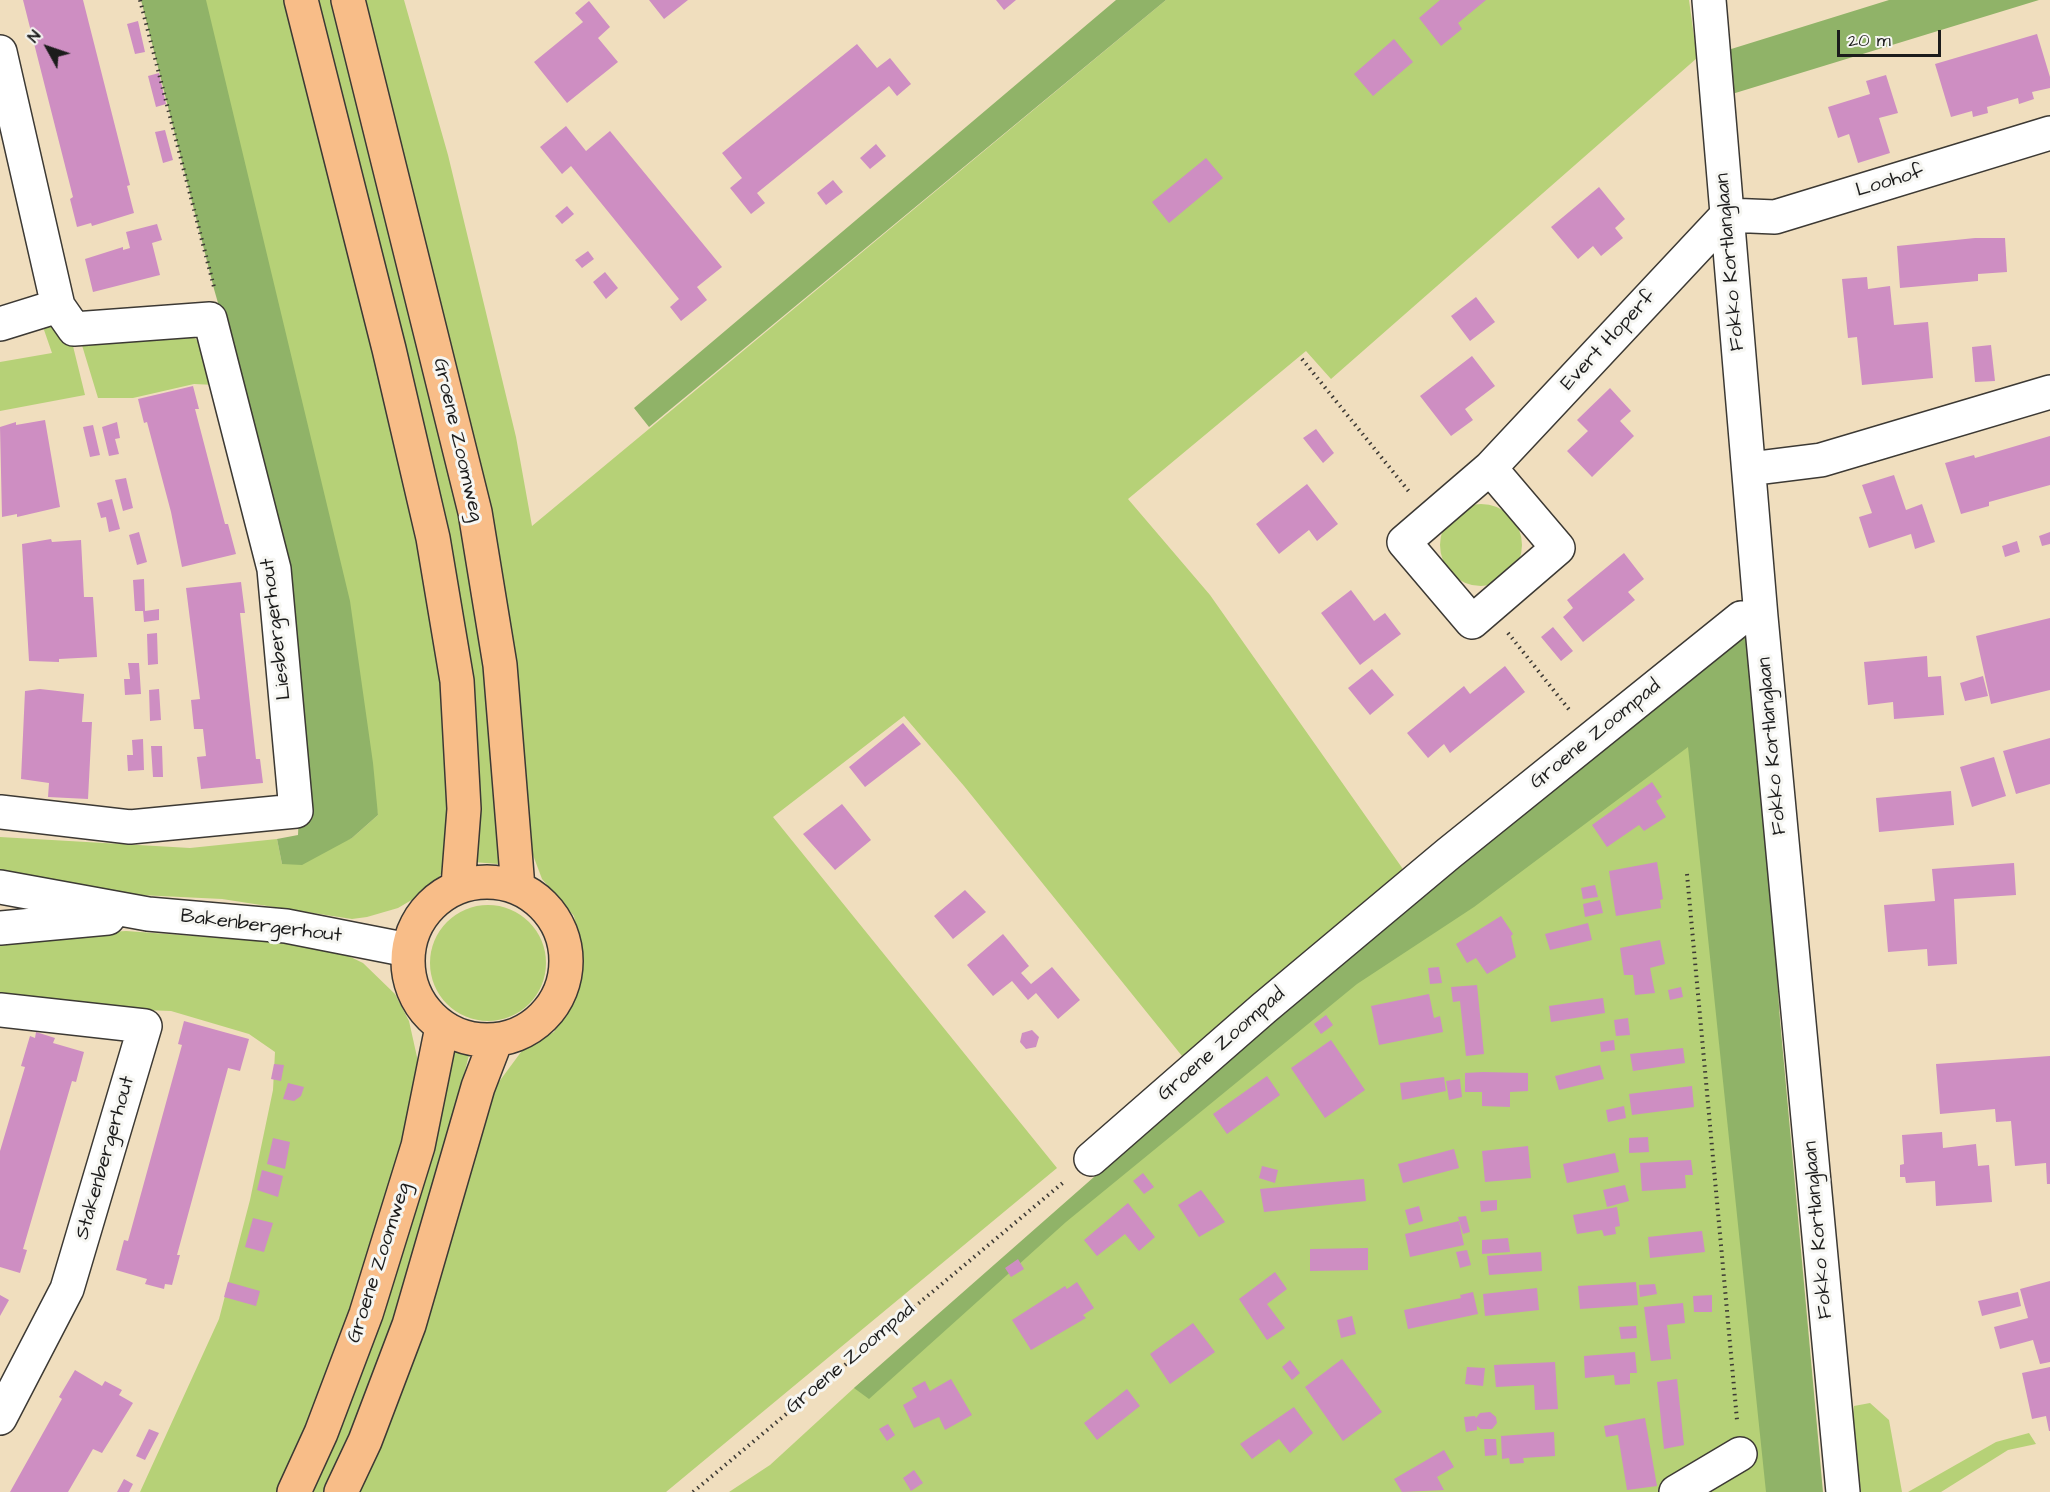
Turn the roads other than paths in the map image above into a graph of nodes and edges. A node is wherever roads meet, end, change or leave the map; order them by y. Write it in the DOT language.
graph roads {
  1 [pos="301,0"];
  2 [pos="348,0"];
  3 [pos="1709,0"];
  4 [pos="0,52"];
  5 [pos="8,113"];
  6 [pos="2050,133"];
  7 [pos="1727,214"];
  8 [pos="58,306"];
  9 [pos="0,324"];
  10 [pos="2050,392"];
  11 [pos="1490,468"];
  12 [pos="1749,469"];
  13 [pos="1761,617"];
  14 [pos="0,812"];
  15 [pos="458,886"];
  16 [pos="0,887"];
  17 [pos="518,888"];
  18 [pos="148,914"];
  19 [pos="0,928"];
  20 [pos="408,950"];
  21 [pos="0,1010"];
  22 [pos="442,1027"];
  23 [pos="496,1040"];
  24 [pos="1091,1159"];
  25 [pos="0,1418"];
  26 [pos="1740,1454"];
  27 [pos="294,1492"];
  28 [pos="341,1492"];
  29 [pos="1676,1492"];
  30 [pos="1843,1492"];
  1 -- 15 [label="main road"];
  2 -- 17 [label="main road, Groene Zoomweg"];
  3 -- 7 [label="street, Fokko Kortlanglaan"];
  4 -- 5 [label="street"];
  5 -- 8 [label="street"];
  6 -- 7 [label="street, Loohof"];
  7 -- 11 [label="street, Evert Hoperf"];
  7 -- 12 [label="street, Fokko Kortlanglaan"];
  8 -- 9 [label="street"];
  8 -- 14 [label="street, Liesbergerhout"];
  10 -- 12 [label="street"];
  11 -- 11 [label="street, Evert Hoperf"];
  12 -- 13 [label="street, Fokko Kortlanglaan"];
  13 -- 24 [label="street, Groene Zoompad"];
  13 -- 30 [label="street, Fokko Kortlanglaan"];
  15 -- 17 [label="main road"];
  15 -- 20 [label="main road"];
  16 -- 18 [label="street, Bakenbergerhout"];
  17 -- 23 [label="main road"];
  18 -- 19 [label="street, Bakenbergerhout"];
  18 -- 20 [label="street, Bakenbergerhout"];
  20 -- 22 [label="main road"];
  21 -- 25 [label="street, Stakenbergerhout"];
  22 -- 23 [label="main road"];
  22 -- 27 [label="main road, Groene Zoomweg"];
  23 -- 28 [label="main road"];
  26 -- 29 [label="street"];
}
